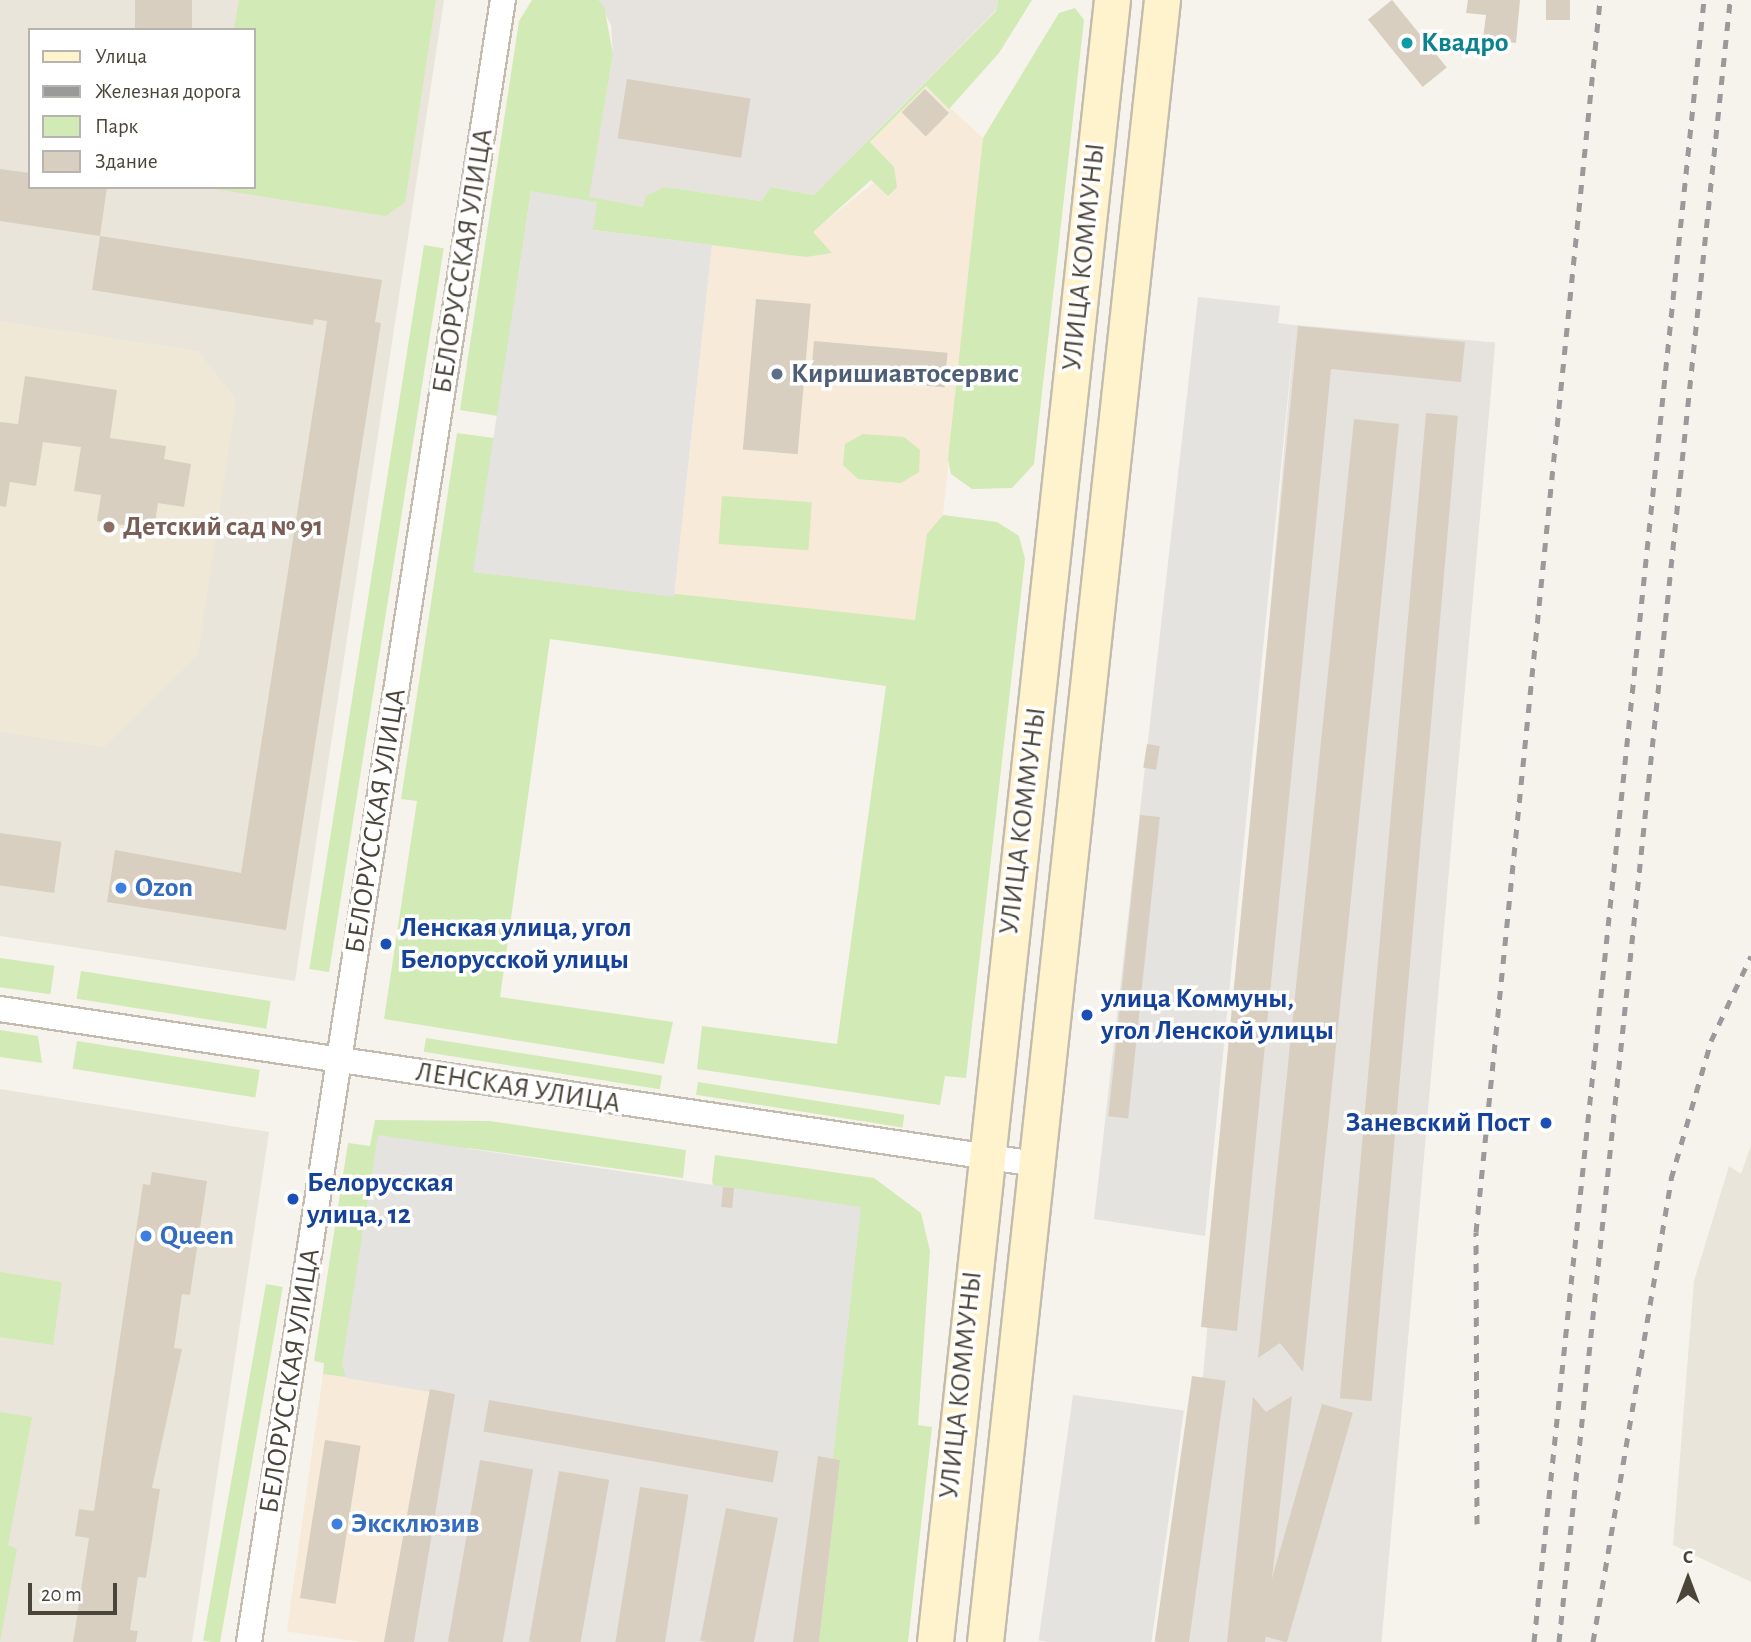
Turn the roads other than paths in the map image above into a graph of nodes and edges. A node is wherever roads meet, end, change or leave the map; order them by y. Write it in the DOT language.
graph roads {
  1 [pos="503,0"];
  2 [pos="1112,0"];
  3 [pos="1161,0"];
  4 [pos="0,1009"];
  5 [pos="339,1060"];
  6 [pos="984,1158"];
  7 [pos="1036,1164"];
  8 [pos="249,1642"];
  9 [pos="934,1642"];
  10 [pos="985,1642"];
  1 -- 5 [label="street, БЕЛОРУССКАЯ УЛИЦА"];
  2 -- 6 [label="street, УЛИЦА КОММУНЫ"];
  3 -- 7 [label="street, УЛИЦА КОММУНЫ"];
  4 -- 5 [label="street, ЛЕНСКАЯ УЛИЦА"];
  5 -- 6 [label="street, ЛЕНСКАЯ УЛИЦА"];
  5 -- 8 [label="street, БЕЛОРУССКАЯ УЛИЦА"];
  6 -- 7 [label="street, ЛЕНСКАЯ УЛИЦА"];
  6 -- 9 [label="street, УЛИЦА КОММУНЫ"];
  7 -- 10 [label="street, УЛИЦА КОММУНЫ"];
}
